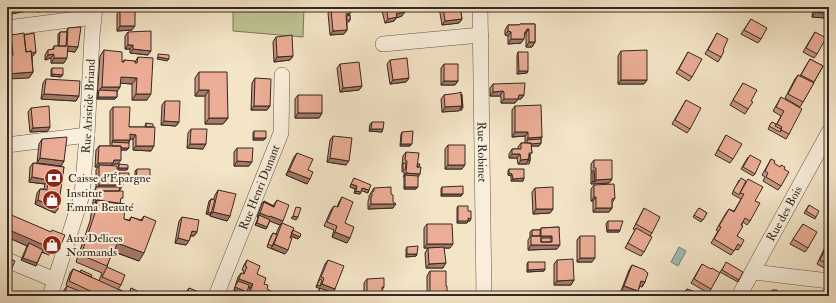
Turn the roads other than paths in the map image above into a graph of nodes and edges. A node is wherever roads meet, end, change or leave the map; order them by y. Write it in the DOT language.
graph roads {
  1 [pos="480,7"];
  2 [pos="94,12"];
  3 [pos="7,28"];
  4 [pos="481,35"];
  5 [pos="383,44"];
  6 [pos="282,75"];
  7 [pos="829,132"];
  8 [pos="87,135"];
  9 [pos="7,145"];
  10 [pos="7,260"];
  11 [pos="753,272"];
  12 [pos="55,280"];
  13 [pos="829,281"];
  14 [pos="50,296"];
  15 [pos="216,296"];
  16 [pos="484,296"];
  17 [pos="740,296"];
  1 -- 4 [label="street, Rue Robinet"];
  2 -- 3 [label="street"];
  2 -- 8 [label="street, Rue Aristide Briand"];
  4 -- 5 [label="street"];
  4 -- 16 [label="street, Rue Robinet"];
  6 -- 15 [label="street, Rue Henri Dunant"];
  7 -- 11 [label="street, Rue des Bois"];
  8 -- 9 [label="street"];
  8 -- 12 [label="street, Rue Aristide Briand"];
  10 -- 12 [label="street"];
  11 -- 13 [label="street"];
  11 -- 17 [label="street, Rue des Bois"];
  12 -- 14 [label="street, Rue Aristide Briand"];
}
